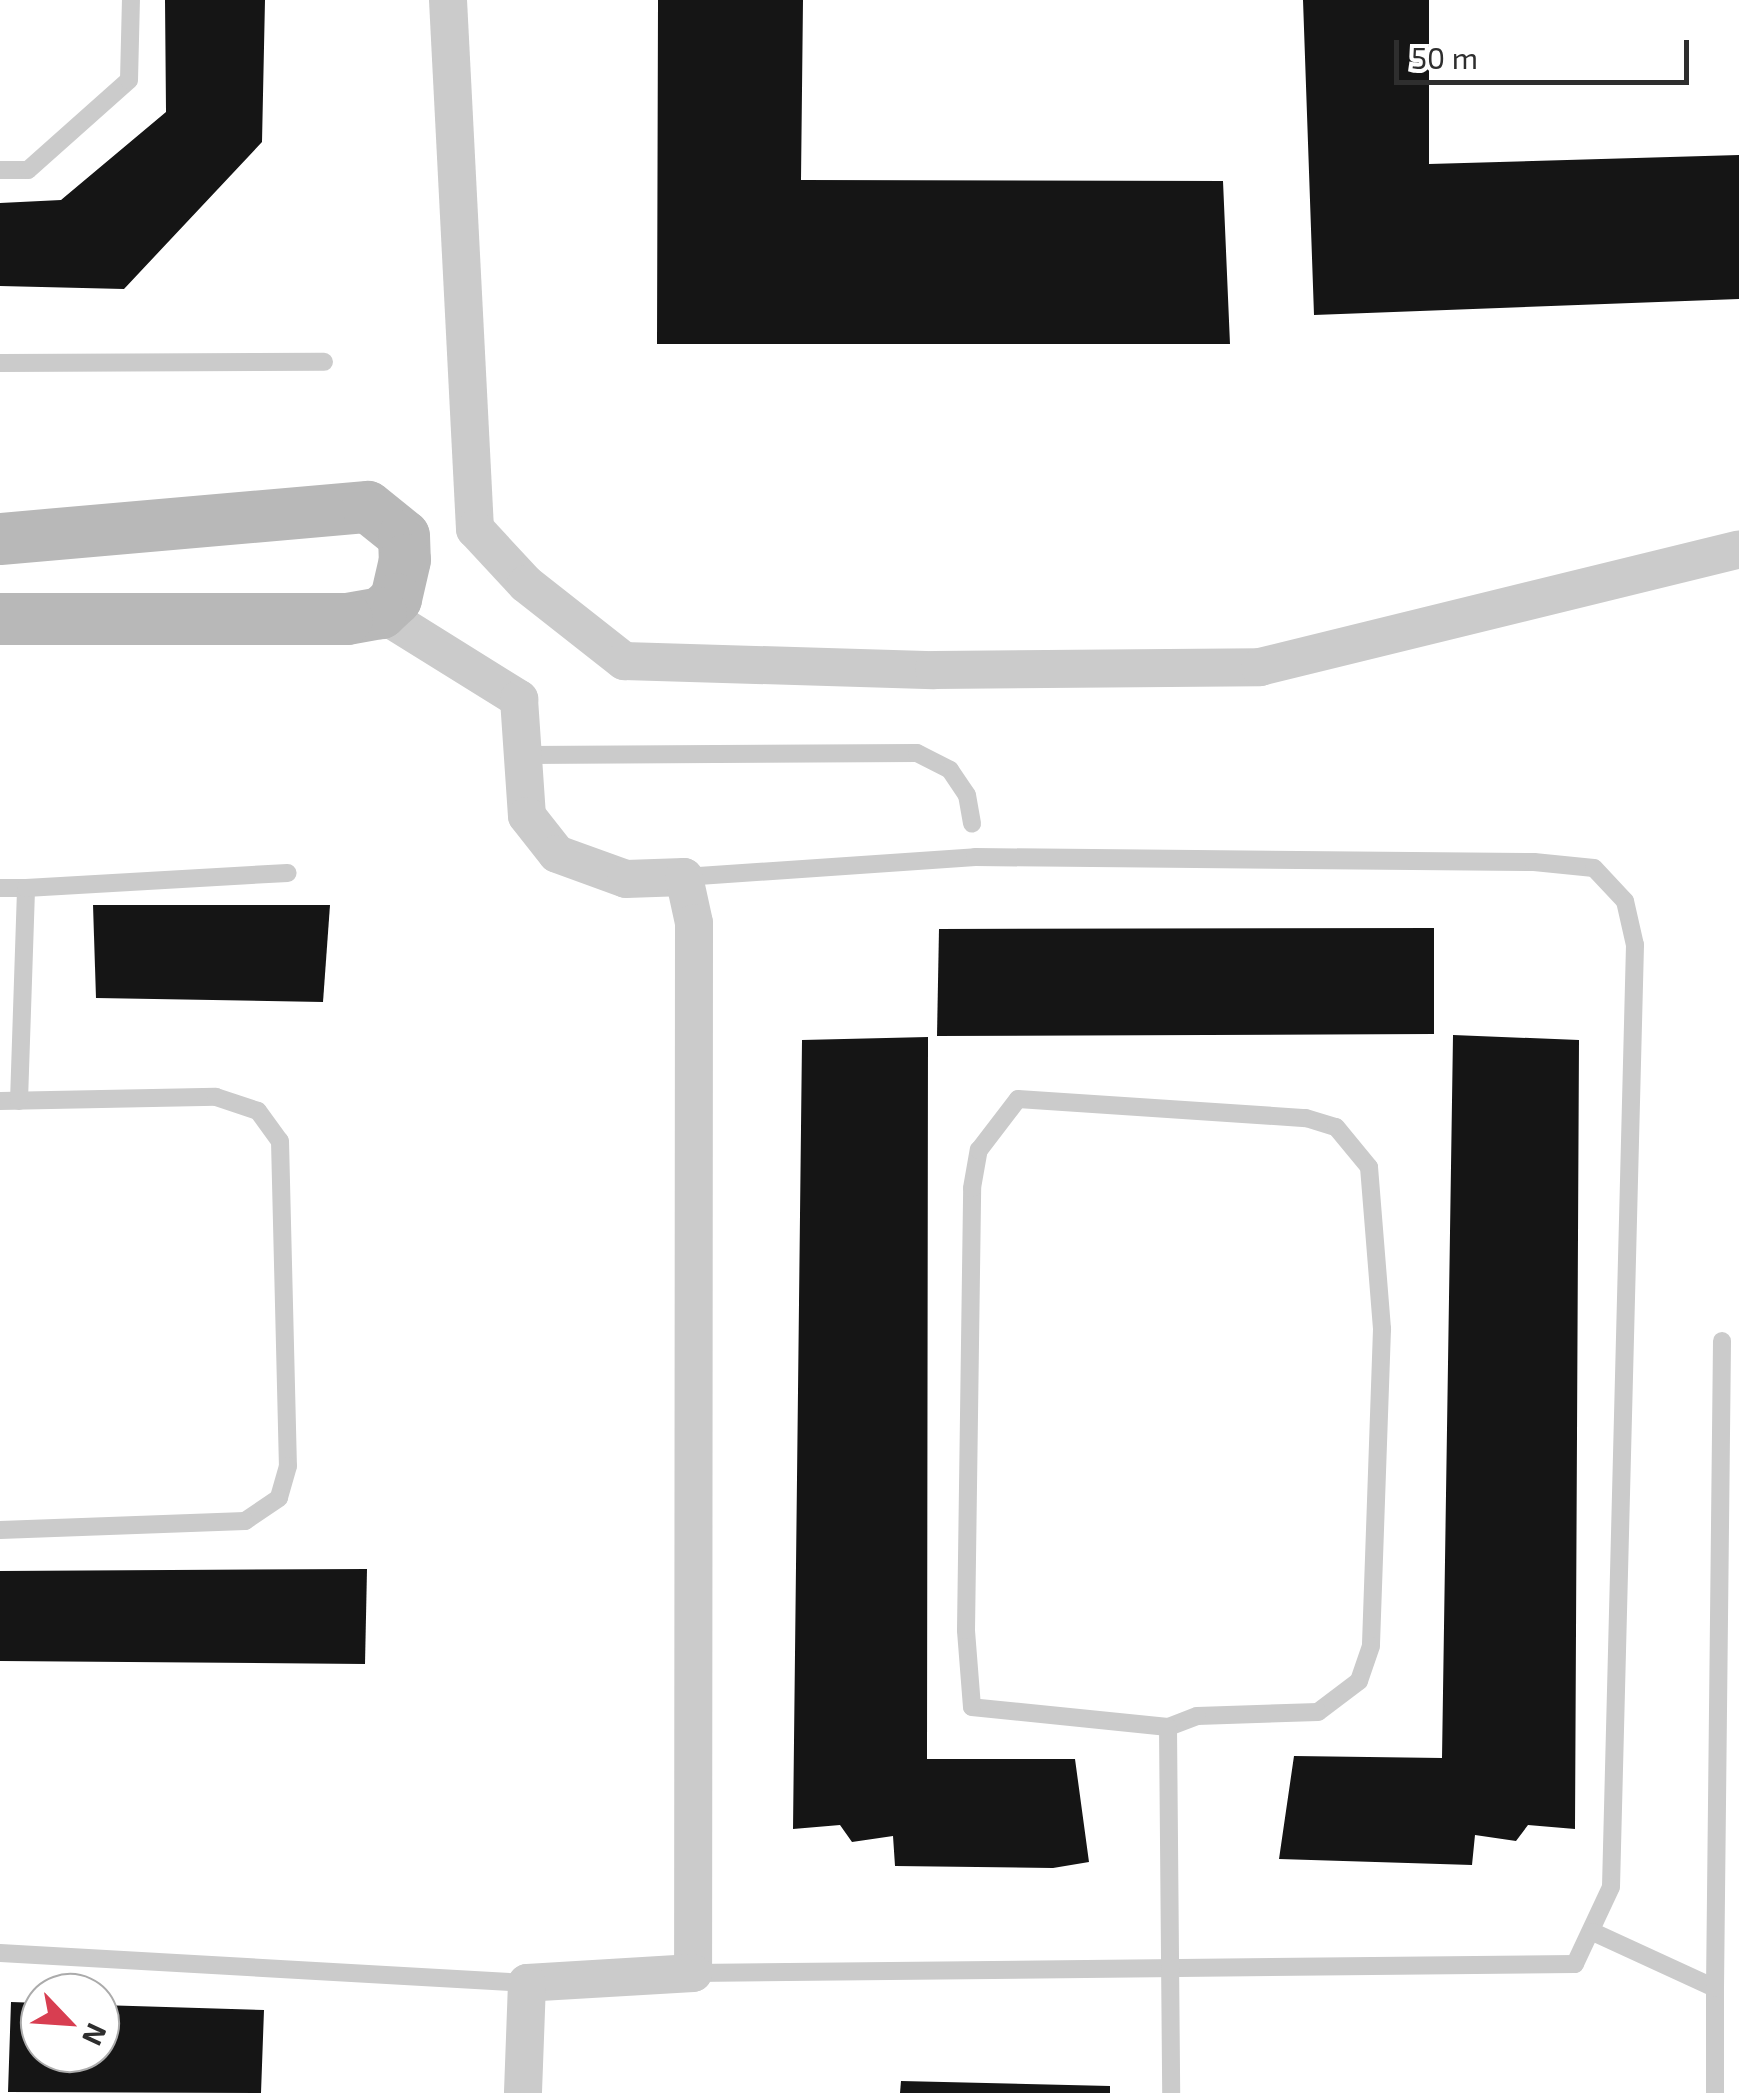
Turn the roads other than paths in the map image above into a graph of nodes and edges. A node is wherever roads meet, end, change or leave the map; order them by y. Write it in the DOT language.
graph roads {
  1 [pos="131,0"];
  2 [pos="448,0"];
  3 [pos="0,170"];
  4 [pos="0,362"];
  5 [pos="324,362"];
  6 [pos="0,539"];
  7 [pos="1739,549"];
  8 [pos="380,613"];
  9 [pos="0,620"];
  10 [pos="525,755"];
  11 [pos="972,824"];
  12 [pos="288,874"];
  13 [pos="684,876"];
  14 [pos="0,888"];
  15 [pos="26,888"];
  16 [pos="10,1101"];
  17 [pos="1722,1341"];
  18 [pos="0,1530"];
  19 [pos="1168,1726"];
  20 [pos="1593,1932"];
  21 [pos="0,1953"];
  22 [pos="693,1973"];
  23 [pos="1173,1973"];
  24 [pos="527,1983"];
  25 [pos="1715,1988"];
  26 [pos="523,2093"];
  27 [pos="1171,2093"];
  28 [pos="1715,2093"];
  1 -- 3 [label="lane"];
  2 -- 7 [label="street"];
  4 -- 5 [label="lane"];
  6 -- 8 [label="street"];
  8 -- 9 [label="street"];
  8 -- 10 [label="street"];
  10 -- 11 [label="lane"];
  10 -- 13 [label="street"];
  12 -- 15 [label="lane"];
  13 -- 20 [label="lane"];
  13 -- 22 [label="street"];
  14 -- 15 [label="lane"];
  15 -- 16 [label="lane"];
  16 -- 18 [label="lane"];
  17 -- 25 [label="lane"];
  19 -- 19 [label="lane"];
  19 -- 23 [label="lane"];
  20 -- 23 [label="lane"];
  20 -- 25 [label="lane"];
  21 -- 24 [label="lane"];
  22 -- 23 [label="lane"];
  22 -- 24 [label="street"];
  23 -- 27 [label="lane"];
  24 -- 26 [label="street"];
  25 -- 28 [label="lane"];
}
